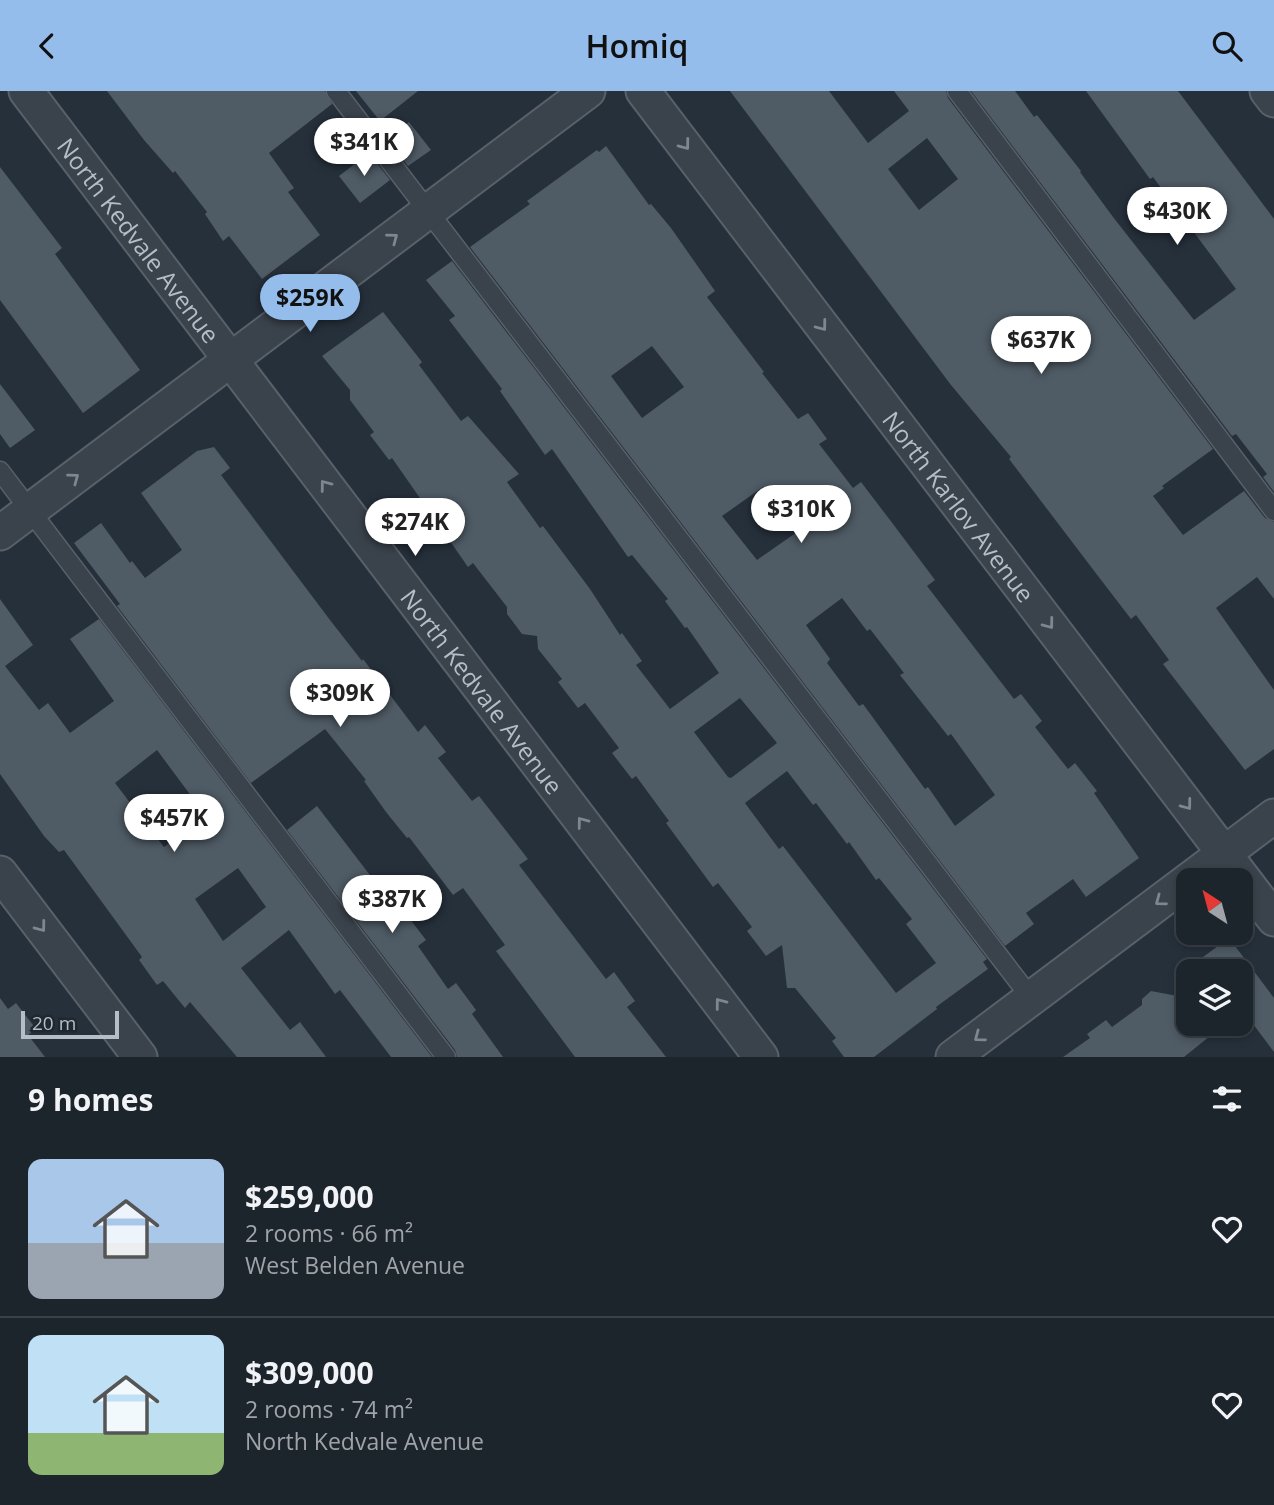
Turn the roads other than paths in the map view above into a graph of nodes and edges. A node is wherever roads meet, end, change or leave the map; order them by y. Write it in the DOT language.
graph roads {
  1 [pos="26,91"];
  2 [pos="336,91"];
  3 [pos="588,91"];
  4 [pos="643,91"];
  5 [pos="957,91"];
  6 [pos="1267,91"];
  7 [pos="1274,100"];
  8 [pos="428,211"];
  9 [pos="230,360"];
  10 [pos="0,471"];
  11 [pos="30,511"];
  12 [pos="1274,511"];
  13 [pos="0,533"];
  14 [pos="1274,816"];
  15 [pos="1224,853"];
  16 [pos="0,873"];
  17 [pos="1274,919"];
  18 [pos="1031,998"];
  19 [pos="141,1057"];
  20 [pos="446,1057"];
  21 [pos="761,1057"];
  22 [pos="953,1057"];
  1 -- 9 [label="street, North Kedvale Avenue"];
  2 -- 8 [label="lane"];
  3 -- 8 [label="street"];
  4 -- 15 [label="street, North Karlov Avenue, one-way"];
  5 -- 12 [label="lane"];
  6 -- 7 [label="street"];
  9 -- 8 [label="street, one-way"];
  8 -- 18 [label="lane"];
  11 -- 9 [label="street, one-way"];
  21 -- 9 [label="street, North Kedvale Avenue, one-way"];
  10 -- 11 [label="lane"];
  11 -- 13 [label="street"];
  11 -- 20 [label="lane"];
  14 -- 15 [label="street"];
  15 -- 17 [label="street, North Karlov Avenue"];
  15 -- 18 [label="street, one-way"];
  16 -- 19 [label="street, one-way"];
  18 -- 22 [label="street, one-way"];
}
